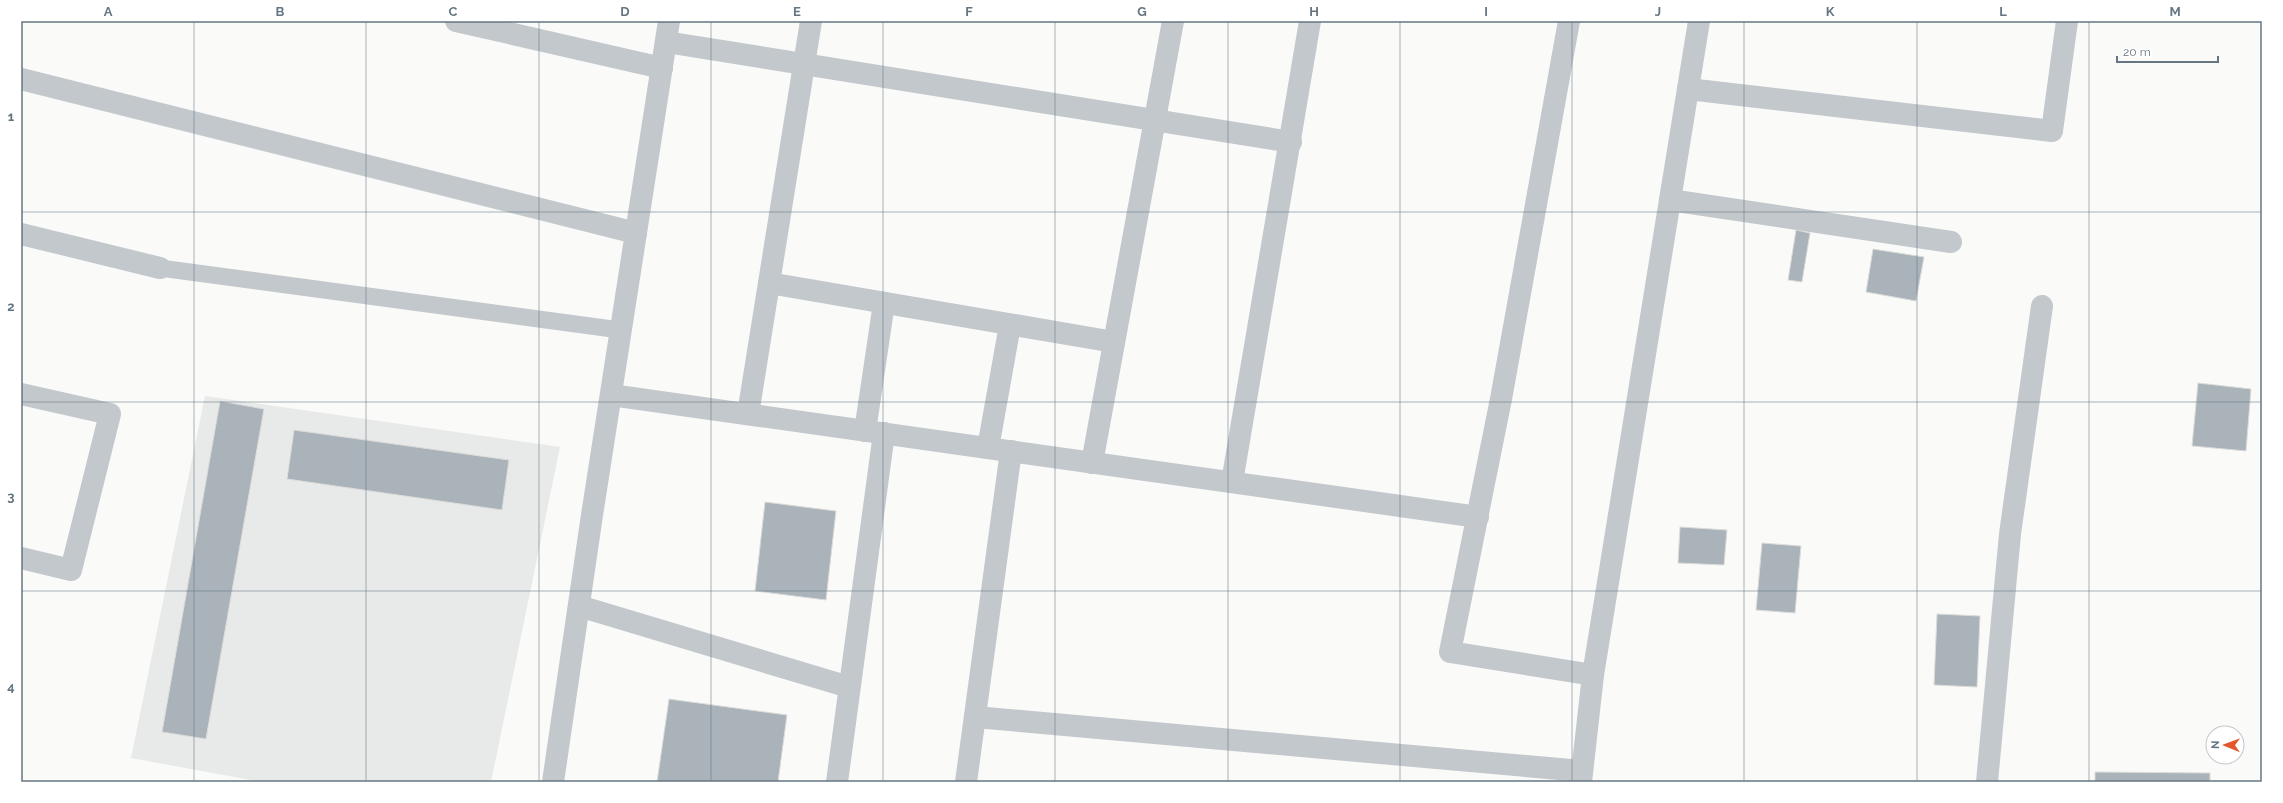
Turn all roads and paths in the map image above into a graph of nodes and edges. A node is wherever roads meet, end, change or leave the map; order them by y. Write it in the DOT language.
graph roads {
  1 [pos="456,21"];
  2 [pos="669,21"];
  3 [pos="811,21"];
  4 [pos="1173,21"];
  5 [pos="1310,21"];
  6 [pos="1569,21"];
  7 [pos="1699,21"];
  8 [pos="2067,21"];
  9 [pos="666,42"];
  10 [pos="804,64"];
  11 [pos="662,68"];
  12 [pos="21,78"];
  13 [pos="1688,89"];
  14 [pos="1155,121"];
  15 [pos="1291,142"];
  16 [pos="1670,200"];
  17 [pos="636,233"];
  18 [pos="21,234"];
  19 [pos="1951,242"];
  20 [pos="160,268"];
  21 [pos="769,283"];
  22 [pos="884,303"];
  23 [pos="2042,306"];
  24 [pos="1010,324"];
  25 [pos="620,330"];
  26 [pos="1114,342"];
  27 [pos="21,394"];
  28 [pos="611,395"];
  29 [pos="748,414"];
  30 [pos="875,432"];
  31 [pos="988,448"];
  32 [pos="1011,451"];
  33 [pos="1092,462"];
  34 [pos="1232,482"];
  35 [pos="1478,517"];
  36 [pos="21,558"];
  37 [pos="579,606"];
  38 [pos="1593,675"];
  39 [pos="850,687"];
  40 [pos="975,718"];
  41 [pos="1581,777"];
  42 [pos="553,782"];
  43 [pos="837,782"];
  44 [pos="966,782"];
  45 [pos="1986,782"];
  1 -- 11 [label="street"];
  2 -- 9 [label="street"];
  3 -- 10 [label="street"];
  4 -- 14 [label="street"];
  5 -- 15 [label="street"];
  6 -- 35 [label="street"];
  7 -- 13 [label="street"];
  8 -- 13 [label="street"];
  9 -- 10 [label="street"];
  9 -- 11 [label="street"];
  10 -- 14 [label="street"];
  10 -- 21 [label="street"];
  11 -- 17 [label="street"];
  12 -- 17 [label="street"];
  13 -- 16 [label="street"];
  14 -- 15 [label="street"];
  14 -- 26 [label="street"];
  15 -- 34 [label="street"];
  16 -- 19 [label="street"];
  16 -- 38 [label="street"];
  17 -- 25 [label="street"];
  18 -- 20 [label="street"];
  20 -- 25 [label="lane"];
  21 -- 22 [label="street"];
  21 -- 29 [label="street"];
  22 -- 24 [label="street"];
  22 -- 30 [label="street"];
  23 -- 45 [label="street"];
  24 -- 26 [label="street"];
  24 -- 31 [label="street"];
  25 -- 28 [label="street"];
  26 -- 33 [label="street"];
  27 -- 36 [label="street"];
  28 -- 29 [label="street"];
  28 -- 37 [label="street"];
  29 -- 30 [label="street"];
  30 -- 31 [label="street"];
  30 -- 39 [label="street"];
  31 -- 32 [label="street"];
  32 -- 33 [label="street"];
  32 -- 40 [label="street"];
  33 -- 34 [label="street"];
  34 -- 35 [label="street"];
  35 -- 38 [label="street"];
  37 -- 39 [label="street"];
  37 -- 42 [label="street"];
  38 -- 41 [label="street"];
  39 -- 43 [label="street"];
  40 -- 41 [label="street"];
  40 -- 44 [label="street"];
}
